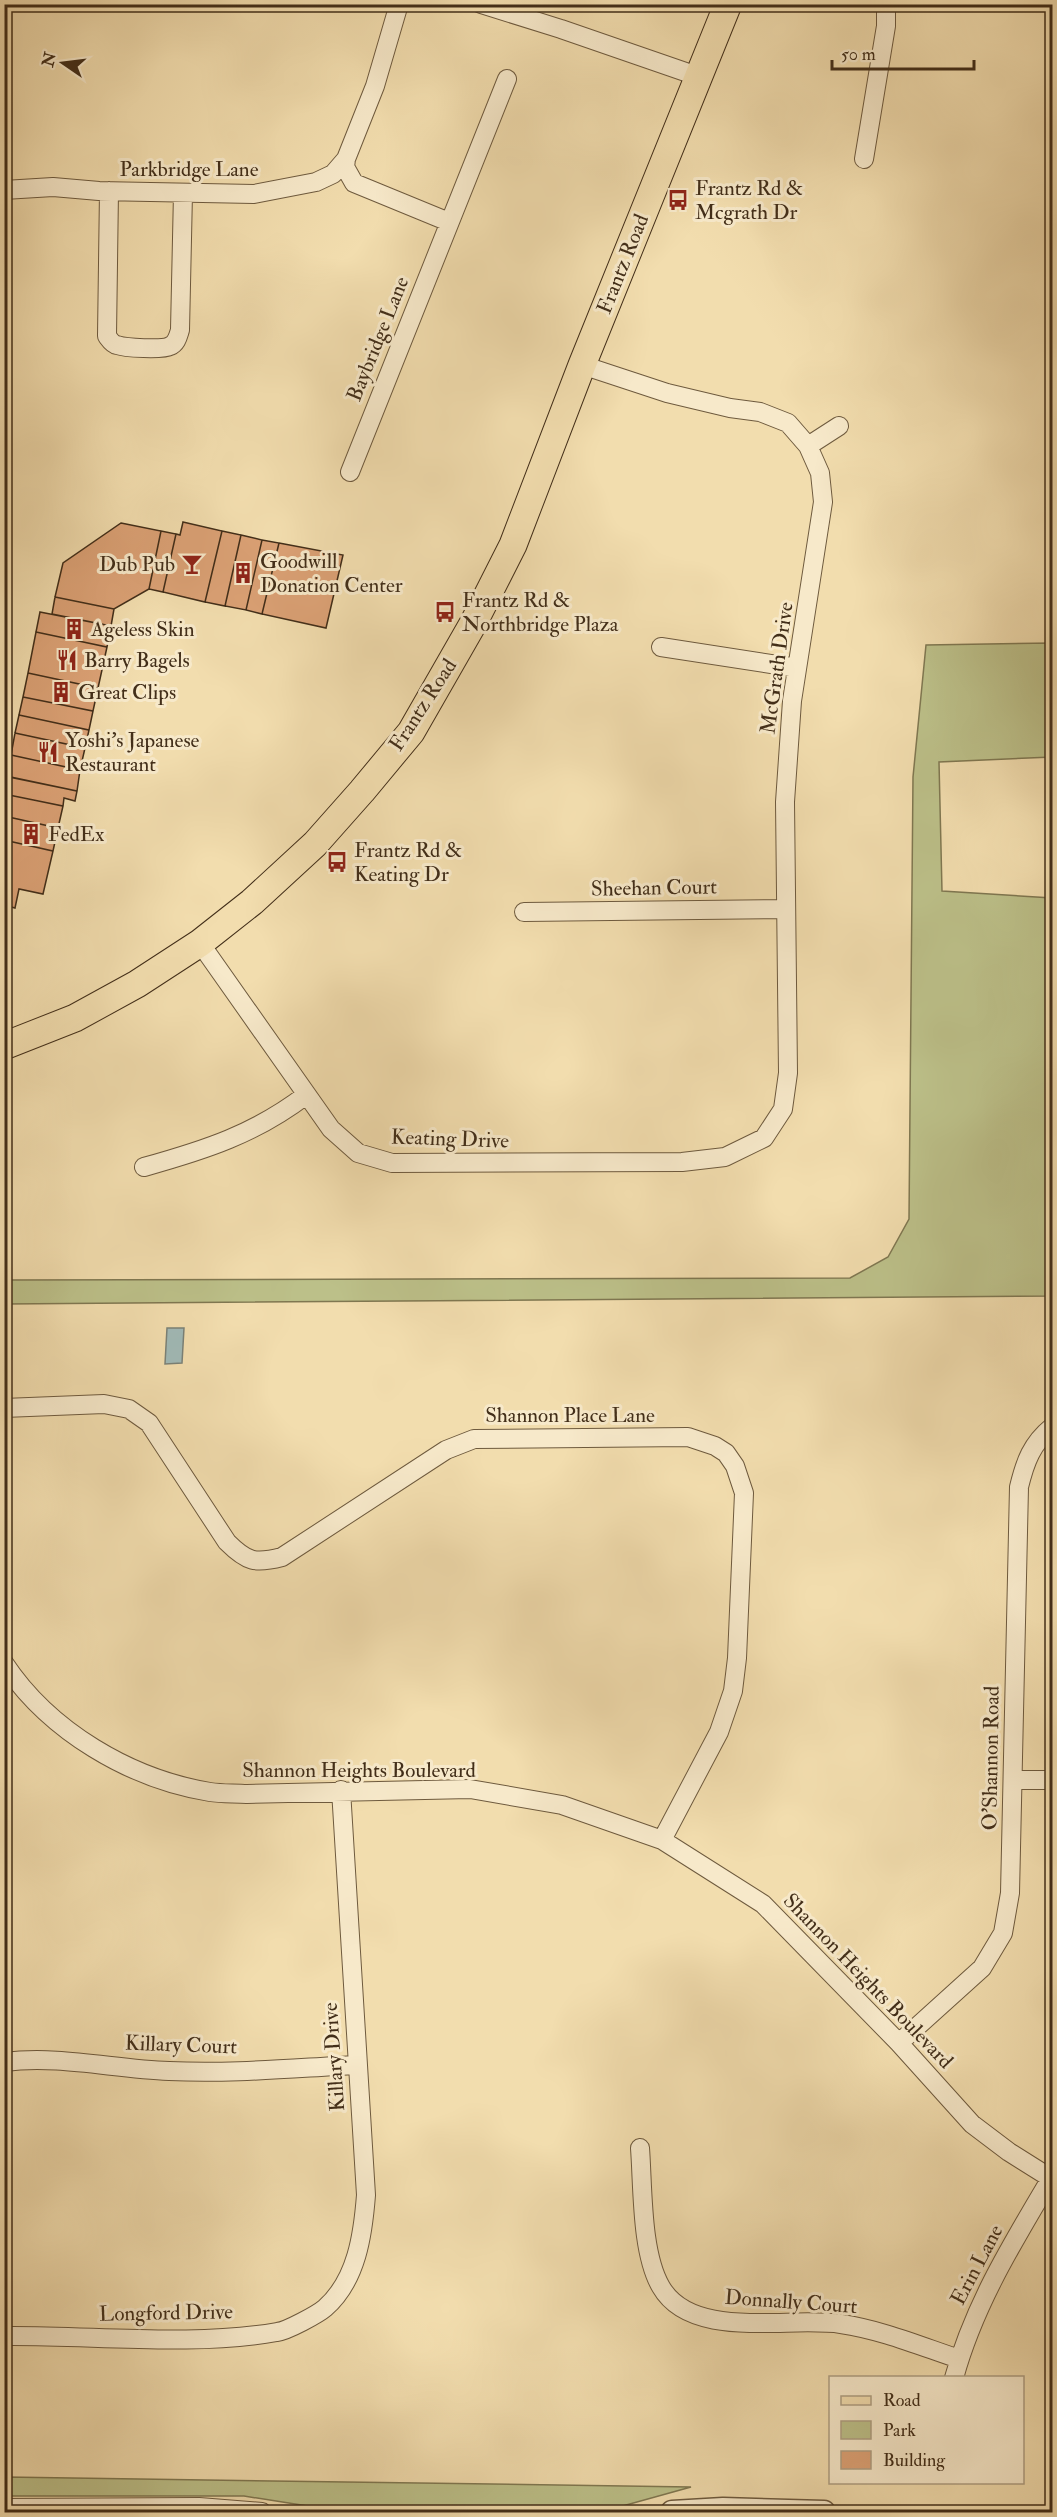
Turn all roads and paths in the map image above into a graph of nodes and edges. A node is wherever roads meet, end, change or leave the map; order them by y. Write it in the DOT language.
graph roads {
  1 [pos="399,4"];
  2 [pos="481,4"];
  3 [pos="728,4"];
  4 [pos="886,4"];
  5 [pos="700,77"];
  6 [pos="507,80"];
  7 [pos="346,159"];
  8 [pos="864,159"];
  9 [pos="4,190"];
  10 [pos="109,191"];
  11 [pos="183,193"];
  12 [pos="449,222"];
  13 [pos="582,365"];
  14 [pos="839,426"];
  15 [pos="808,446"];
  16 [pos="350,472"];
  17 [pos="661,647"];
  18 [pos="796,668"];
  19 [pos="785,909"];
  20 [pos="524,912"];
  21 [pos="200,943"];
  22 [pos="4,1046"];
  23 [pos="306,1095"];
  24 [pos="764,1138"];
  25 [pos="144,1167"];
  26 [pos="4,1408"];
  27 [pos="1047,1431"];
  28 [pos="4,1663"];
  29 [pos="11,1689"];
  30 [pos="1013,1780"];
  31 [pos="1053,1780"];
  32 [pos="341,1790"];
  33 [pos="662,1840"];
  34 [pos="899,2043"];
  35 [pos="4,2062"];
  36 [pos="356,2065"];
  37 [pos="640,2148"];
  38 [pos="1052,2178"];
  39 [pos="323,2310"];
  40 [pos="4,2336"];
  41 [pos="959,2359"];
  42 [pos="955,2376"];
  43 [pos="4,2508"];
  44 [pos="262,2512"];
  45 [pos="672,2512"];
  46 [pos="824,2512"];
  1 -- 7 [label="street, Parkbridge Lane"];
  2 -- 5 [label="street"];
  3 -- 5 [label="main road, Frantz Road"];
  4 -- 8 [label="street"];
  5 -- 13 [label="main road, Frantz Road"];
  6 -- 12 [label="street, Baybridge Lane"];
  7 -- 11 [label="street, Parkbridge Lane"];
  7 -- 12 [label="street"];
  9 -- 10 [label="street, Parkbridge Lane"];
  10 -- 11 [label="street, Parkbridge Lane"];
  10 -- 11 [label="street"];
  12 -- 16 [label="street, Baybridge Lane"];
  13 -- 15 [label="street, McGrath Drive"];
  13 -- 21 [label="main road, Frantz Road"];
  14 -- 15 [label="street"];
  15 -- 18 [label="street, McGrath Drive"];
  17 -- 18 [label="street"];
  18 -- 19 [label="street, McGrath Drive"];
  19 -- 20 [label="street, Sheehan Court"];
  19 -- 24 [label="street, McGrath Drive"];
  21 -- 22 [label="main road, Frantz Road"];
  21 -- 23 [label="street, Keating Drive"];
  23 -- 24 [label="street, Keating Drive"];
  23 -- 25 [label="street"];
  26 -- 33 [label="street, Shannon Place Lane"];
  27 -- 30 [label="street, O'Shannon Road"];
  28 -- 29 [label="street, Shannon Heights Boulevard"];
  29 -- 32 [label="street, Shannon Heights Boulevard"];
  30 -- 31 [label="street"];
  30 -- 34 [label="street, O'Shannon Road"];
  32 -- 33 [label="street, Shannon Heights Boulevard"];
  32 -- 36 [label="street, Killary Drive"];
  33 -- 34 [label="street, Shannon Heights Boulevard"];
  34 -- 38 [label="street, Shannon Heights Boulevard"];
  35 -- 36 [label="street, Killary Court"];
  36 -- 39 [label="street, Killary Drive"];
  37 -- 41 [label="street, Donnally Court"];
  38 -- 41 [label="street, Erin Lane"];
  39 -- 40 [label="street, Longford Drive"];
  41 -- 42 [label="street, Erin Lane"];
  43 -- 44 [label="street"];
  45 -- 46 [label="street"];
}
